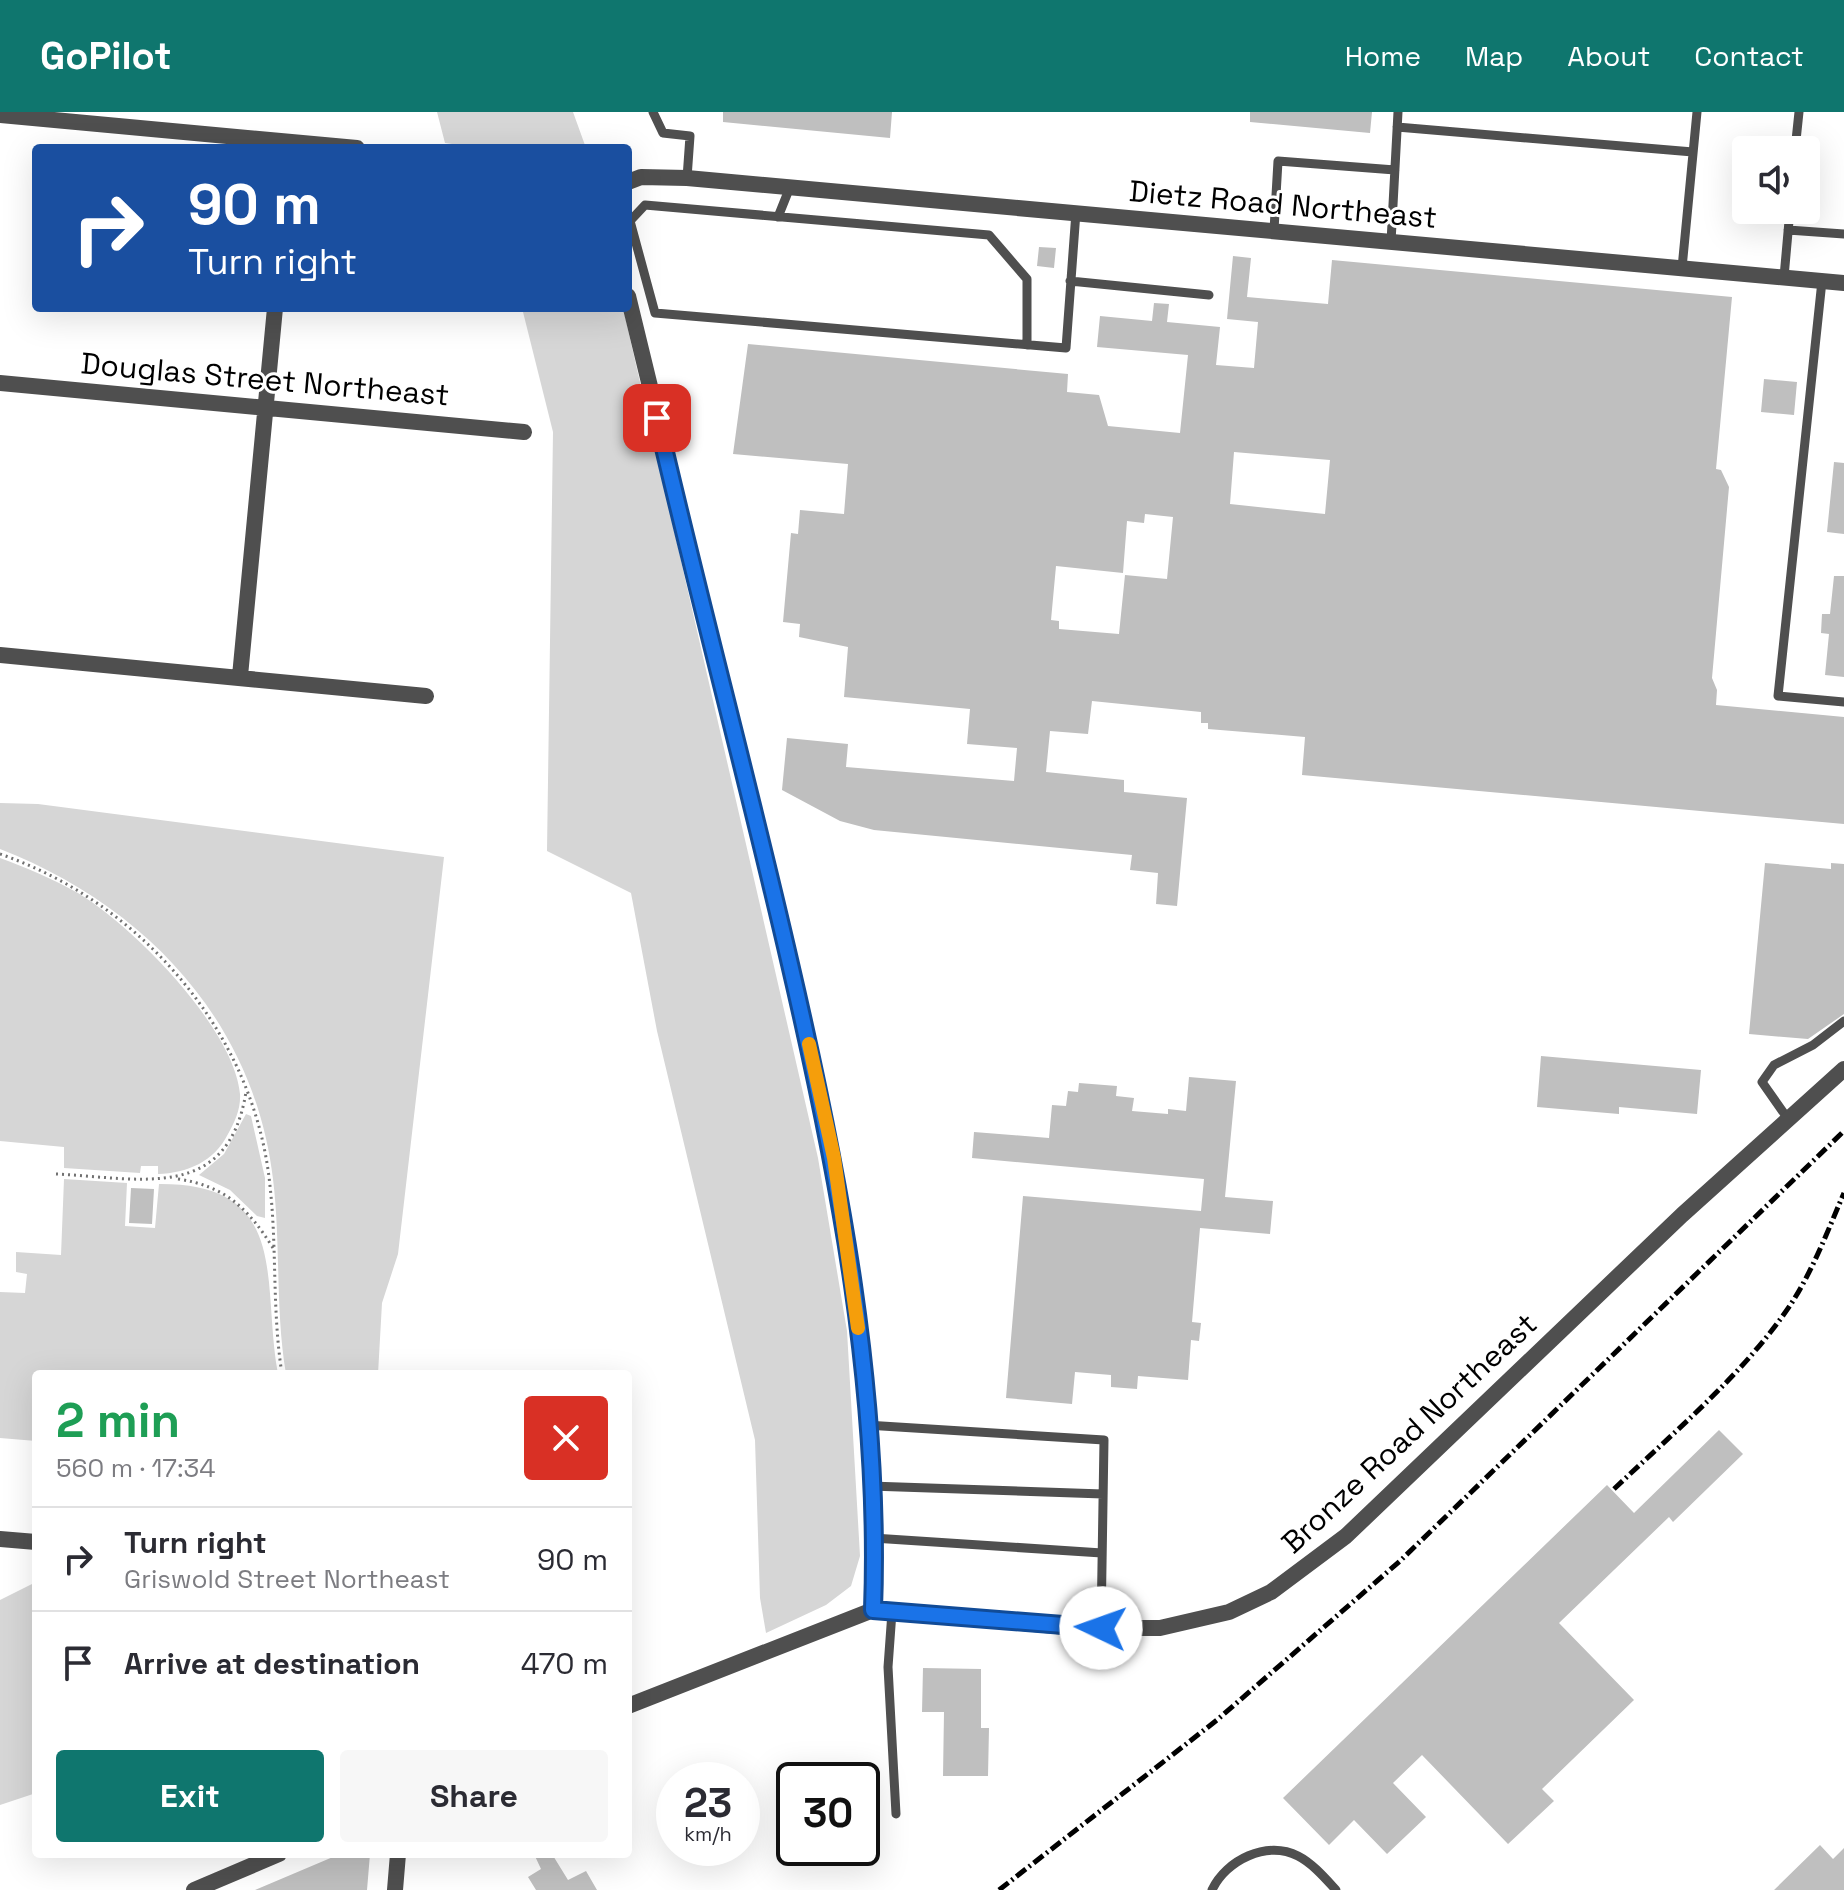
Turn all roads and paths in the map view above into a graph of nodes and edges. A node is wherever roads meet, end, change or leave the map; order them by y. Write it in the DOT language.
graph roads {
  1 [pos="653,112"];
  2 [pos="1398,112"];
  3 [pos="1697,112"];
  4 [pos="1799,112"];
  5 [pos="0,115"];
  6 [pos="1397,127"];
  7 [pos="1796,136"];
  8 [pos="276,144"];
  9 [pos="1693,152"];
  10 [pos="1395,170"];
  11 [pos="687,178"];
  12 [pos="632,180"];
  13 [pos="790,187"];
  14 [pos="1076,212"];
  15 [pos="778,217"];
  16 [pos="632,219"];
  17 [pos="1789,224"];
  18 [pos="632,228"];
  19 [pos="1274,230"];
  20 [pos="1788,230"];
  21 [pos="1844,234"];
  22 [pos="1391,242"];
  23 [pos="1682,268"];
  24 [pos="1784,277"];
  25 [pos="1070,281"];
  26 [pos="1822,281"];
  27 [pos="1844,283"];
  28 [pos="1209,295"];
  29 [pos="275,312"];
  30 [pos="632,312"];
  31 [pos="1027,345"];
  32 [pos="0,383"];
  33 [pos="266,407"];
  34 [pos="524,432"];
  35 [pos="0,655"];
  36 [pos="240,676"];
  37 [pos="426,696"];
  38 [pos="1844,702"];
  39 [pos="0,854"];
  40 [pos="1844,1021"];
  41 [pos="1844,1069"];
  42 [pos="246,1091"];
  43 [pos="1788,1119"];
  44 [pos="56,1174"];
  45 [pos="178,1179"];
  46 [pos="273,1248"];
  47 [pos="282,1370"];
  48 [pos="866,1425"];
  49 [pos="870,1486"];
  50 [pos="1103,1494"];
  51 [pos="873,1538"];
  52 [pos="0,1539"];
  53 [pos="32,1542"];
  54 [pos="1102,1553"];
  55 [pos="873,1610"];
  56 [pos="892,1612"];
  57 [pos="1101,1628"];
  58 [pos="632,1704"];
  59 [pos="896,1814"];
  60 [pos="270,1858"];
  61 [pos="398,1858"];
  62 [pos="194,1890"];
  63 [pos="395,1890"];
  64 [pos="1212,1890"];
  65 [pos="1336,1890"];
  1 -- 11 [label="lane"];
  2 -- 6 [label="lane"];
  3 -- 9 [label="lane"];
  4 -- 7 [label="lane"];
  5 -- 8 [label="street"];
  6 -- 9 [label="lane"];
  6 -- 10 [label="lane"];
  9 -- 23 [label="lane"];
  10 -- 19 [label="lane"];
  10 -- 22 [label="lane"];
  11 -- 12 [label="street, Dietz Road Northeast"];
  11 -- 13 [label="street, Dietz Road Northeast"];
  13 -- 14 [label="street, Dietz Road Northeast"];
  13 -- 15 [label="lane"];
  14 -- 19 [label="street, Dietz Road Northeast"];
  14 -- 25 [label="lane"];
  15 -- 16 [label="lane"];
  15 -- 31 [label="lane"];
  17 -- 20 [label="lane"];
  18 -- 31 [label="lane"];
  19 -- 22 [label="street, Dietz Road Northeast"];
  20 -- 21 [label="lane"];
  20 -- 24 [label="lane"];
  22 -- 23 [label="street, Dietz Road Northeast"];
  23 -- 24 [label="street, Dietz Road Northeast"];
  24 -- 26 [label="street, Dietz Road Northeast"];
  25 -- 28 [label="lane"];
  25 -- 31 [label="lane"];
  26 -- 27 [label="street, Dietz Road Northeast"];
  26 -- 38 [label="lane"];
  29 -- 33 [label="street"];
  30 -- 48 [label="street"];
  32 -- 33 [label="street, Douglas Street Northeast"];
  33 -- 34 [label="street, Douglas Street Northeast"];
  33 -- 36 [label="street"];
  35 -- 36 [label="street"];
  36 -- 37 [label="street"];
  39 -- 42 [label="path"];
  40 -- 43 [label="lane"];
  41 -- 43 [label="street, Bronze Road Northeast"];
  42 -- 45 [label="path"];
  42 -- 46 [label="path"];
  43 -- 57 [label="street, Bronze Road Northeast"];
  44 -- 45 [label="path"];
  45 -- 46 [label="path"];
  46 -- 47 [label="path"];
  48 -- 49 [label="street"];
  48 -- 50 [label="lane"];
  49 -- 50 [label="lane"];
  49 -- 51 [label="street"];
  50 -- 54 [label="lane"];
  51 -- 54 [label="lane"];
  51 -- 55 [label="street"];
  52 -- 53 [label="street"];
  54 -- 57 [label="lane"];
  55 -- 56 [label="street, Bronze Road Northeast"];
  55 -- 58 [label="street"];
  56 -- 57 [label="street, Bronze Road Northeast"];
  56 -- 59 [label="lane"];
  60 -- 62 [label="street"];
  61 -- 63 [label="street"];
  64 -- 65 [label="lane"];
}
